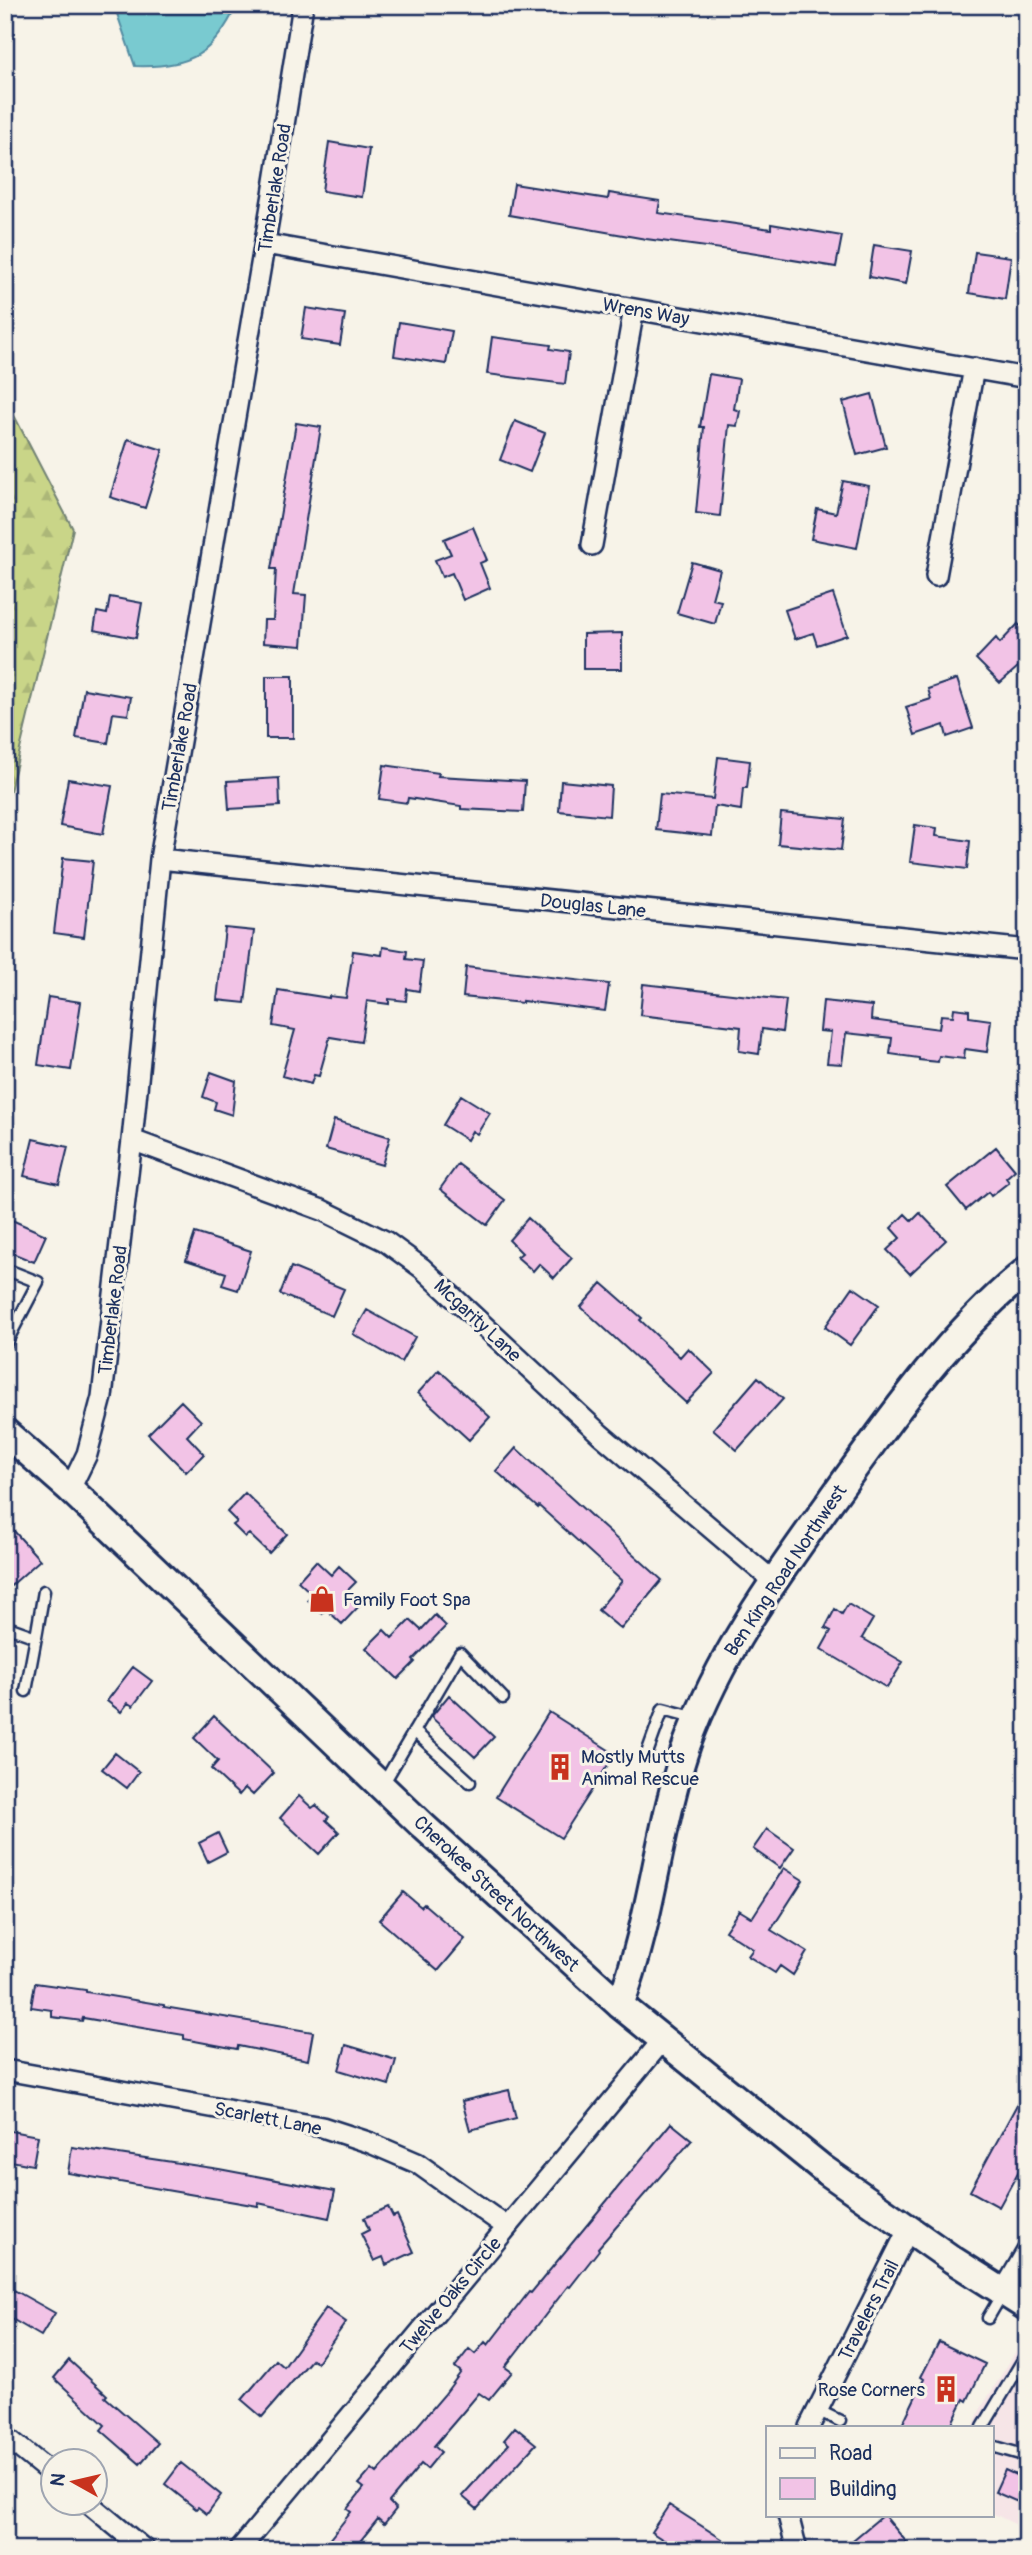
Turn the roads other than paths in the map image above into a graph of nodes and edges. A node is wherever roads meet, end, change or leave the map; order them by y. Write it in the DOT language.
graph roads {
  1 [pos="303,5"];
  2 [pos="265,244"];
  3 [pos="634,309"];
  4 [pos="974,368"];
  5 [pos="1027,378"];
  6 [pos="592,545"];
  7 [pos="936,576"];
  8 [pos="160,859"];
  9 [pos="1027,950"];
  10 [pos="132,1140"];
  11 [pos="5,1269"];
  12 [pos="1027,1270"];
  13 [pos="5,1345"];
  14 [pos="5,1432"];
  15 [pos="70,1489"];
  16 [pos="773,1581"];
  17 [pos="44,1591"];
  18 [pos="5,1626"];
  19 [pos="36,1637"];
  20 [pos="26,1691"];
  21 [pos="503,1698"];
  22 [pos="697,1719"];
  23 [pos="414,1731"];
  24 [pos="646,1756"];
  25 [pos="470,1782"];
  26 [pos="382,1786"];
  27 [pos="620,2005"];
  28 [pos="662,2041"];
  29 [pos="5,2070"];
  30 [pos="507,2227"];
  31 [pos="908,2230"];
  32 [pos="1027,2251"];
  33 [pos="1003,2292"];
  34 [pos="1027,2307"];
  35 [pos="988,2318"];
  36 [pos="1027,2353"];
  37 [pos="813,2419"];
  38 [pos="840,2421"];
  39 [pos="984,2426"];
  40 [pos="5,2436"];
  41 [pos="993,2446"];
  42 [pos="1027,2456"];
  43 [pos="38,2463"];
  44 [pos="104,2516"];
  45 [pos="788,2516"];
  46 [pos="145,2550"];
  47 [pos="239,2550"];
  48 [pos="797,2550"];
  1 -- 2 [label="street, Timberlake Road"];
  2 -- 3 [label="street, Wrens Way"];
  2 -- 8 [label="street, Timberlake Road"];
  3 -- 4 [label="street, Wrens Way"];
  3 -- 6 [label="street"];
  4 -- 5 [label="street, Wrens Way"];
  4 -- 7 [label="street"];
  8 -- 9 [label="street, Douglas Lane"];
  8 -- 10 [label="street, Timberlake Road"];
  10 -- 15 [label="street, Timberlake Road"];
  10 -- 16 [label="street, Mcgarity Lane"];
  11 -- 13 [label="lane"];
  12 -- 16 [label="main road, Ben King Road Northwest"];
  14 -- 15 [label="main road, Cherokee Street Northwest"];
  15 -- 26 [label="main road, Cherokee Street Northwest"];
  16 -- 22 [label="main road, Ben King Road Northwest"];
  17 -- 19 [label="lane"];
  18 -- 19 [label="lane"];
  19 -- 20 [label="lane"];
  21 -- 23 [label="lane"];
  22 -- 24 [label="lane"];
  22 -- 27 [label="main road, Ben King Road Northwest"];
  23 -- 25 [label="lane"];
  23 -- 26 [label="lane"];
  26 -- 27 [label="main road, Cherokee Street Northwest"];
  27 -- 28 [label="main road, Cherokee Street Northwest"];
  28 -- 30 [label="street, Twelve Oaks Circle"];
  28 -- 31 [label="main road, Cherokee Street Northwest"];
  29 -- 30 [label="street, Scarlett Lane"];
  30 -- 47 [label="street, Twelve Oaks Circle"];
  31 -- 33 [label="main road, Cherokee Street Northwest"];
  31 -- 37 [label="street, Travelers Trail"];
  32 -- 33 [label="street"];
  33 -- 34 [label="main road, Cherokee Street Northwest"];
  33 -- 35 [label="lane"];
  36 -- 39 [label="lane"];
  37 -- 38 [label="lane"];
  40 -- 43 [label="street"];
  41 -- 42 [label="lane"];
  44 -- 46 [label="street"];
  45 -- 48 [label="street"];
}
